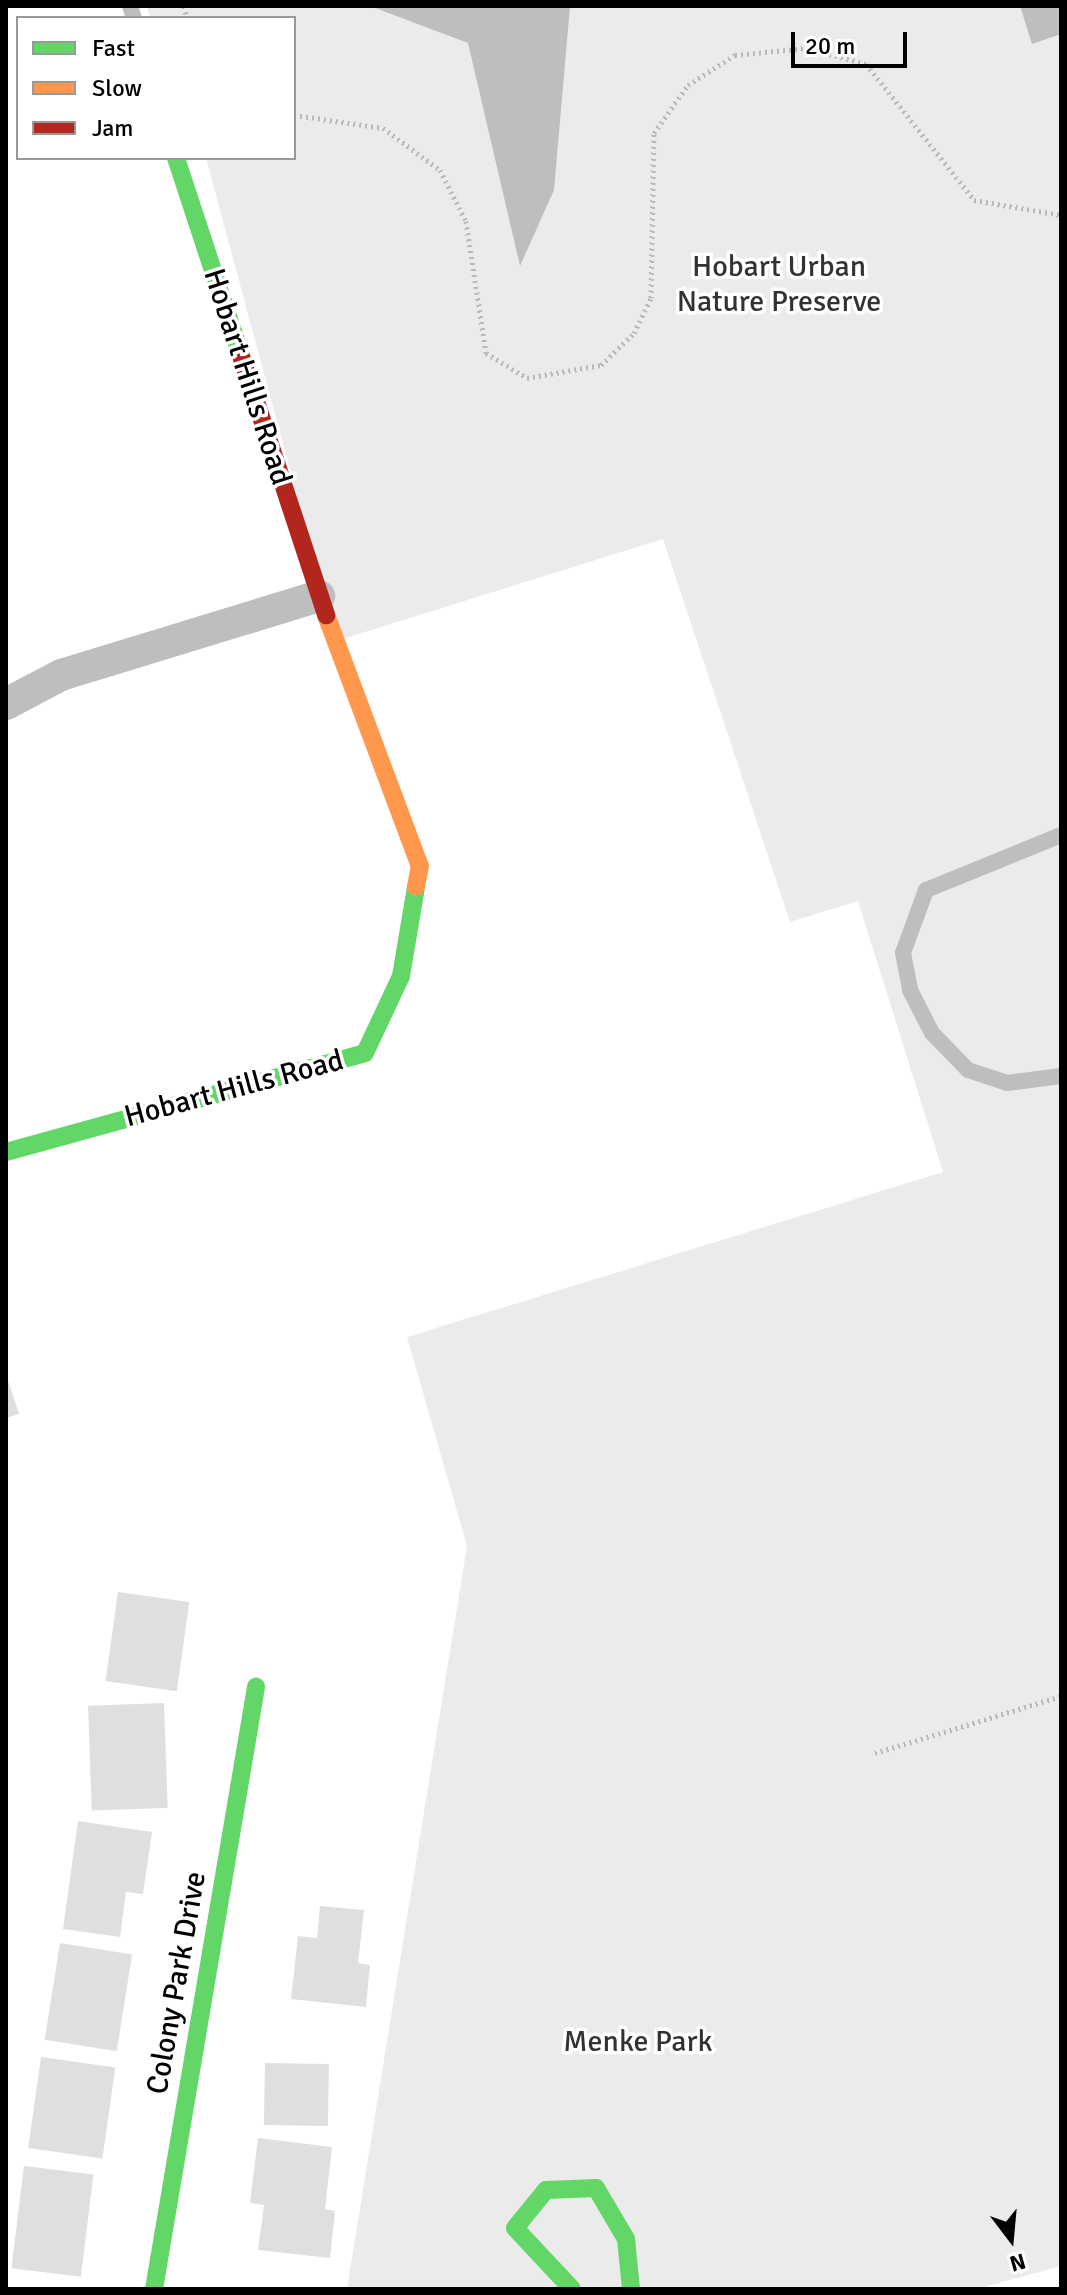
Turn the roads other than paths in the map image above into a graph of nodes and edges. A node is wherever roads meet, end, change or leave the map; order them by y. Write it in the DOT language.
graph roads {
  1 [pos="177,160"];
  2 [pos="319,596"];
  3 [pos="6,704"];
  4 [pos="1061,835"];
  5 [pos="1061,1076"];
  6 [pos="6,1152"];
  7 [pos="256,1687"];
  8 [pos="154,2289"];
  9 [pos="572,2289"];
  10 [pos="631,2289"];
  1 -- 2 [label="street, Hobart Hills Road"];
  2 -- 3 [label="street"];
  2 -- 6 [label="street, Hobart Hills Road"];
  4 -- 5 [label="lane"];
  7 -- 8 [label="street, Colony Park Drive"];
  9 -- 10 [label="street"];
}
